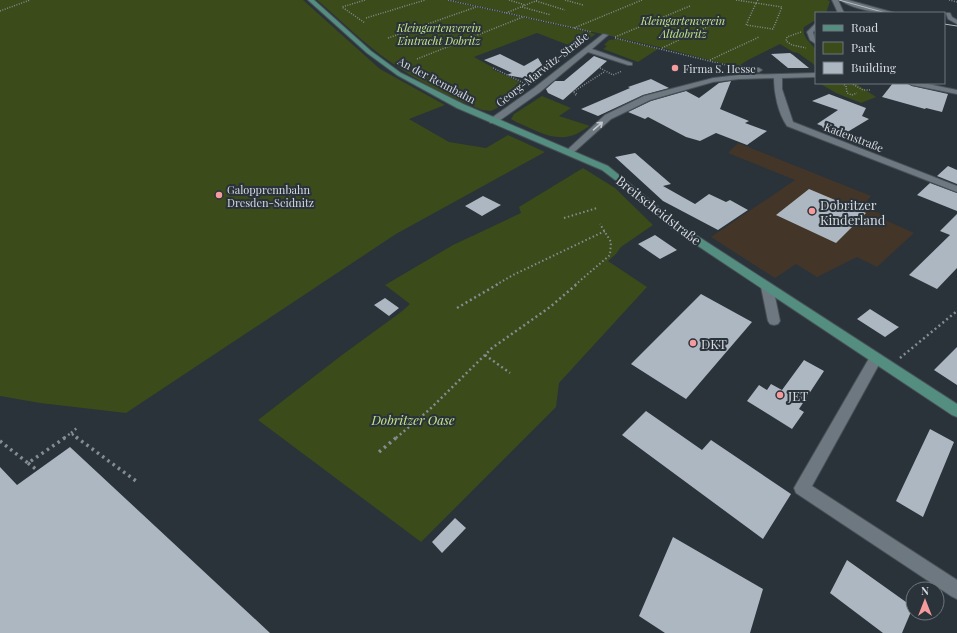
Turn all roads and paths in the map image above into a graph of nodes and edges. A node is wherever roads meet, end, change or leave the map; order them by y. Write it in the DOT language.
graph roads {
  1 [pos="30,0"];
  2 [pos="311,0"];
  3 [pos="365,0"];
  4 [pos="424,0"];
  5 [pos="448,0"];
  6 [pos="454,0"];
  7 [pos="509,0"];
  8 [pos="537,0"];
  9 [pos="565,0"];
  10 [pos="642,0"];
  11 [pos="736,0"];
  12 [pos="758,0"];
  13 [pos="835,0"];
  14 [pos="843,0"];
  15 [pos="949,0"];
  16 [pos="957,2"];
  17 [pos="756,3"];
  18 [pos="526,5"];
  19 [pos="583,5"];
  20 [pos="522,6"];
  21 [pos="690,6"];
  22 [pos="477,7"];
  23 [pos="566,10"];
  24 [pos="0,11"];
  25 [pos="841,12"];
  26 [pos="872,12"];
  27 [pos="887,12"];
  28 [pos="506,13"];
  29 [pos="957,13"];
  30 [pos="946,14"];
  31 [pos="551,16"];
  32 [pos="524,17"];
  33 [pos="366,18"];
  34 [pos="722,20"];
  35 [pos="945,22"];
  36 [pos="365,23"];
  37 [pos="957,23"];
  38 [pos="815,26"];
  39 [pos="574,28"];
  40 [pos="805,32"];
  41 [pos="605,35"];
  42 [pos="616,37"];
  43 [pos="759,37"];
  44 [pos="388,38"];
  45 [pos="815,41"];
  46 [pos="662,48"];
  47 [pos="808,48"];
  48 [pos="587,49"];
  49 [pos="417,59"];
  50 [pos="709,60"];
  51 [pos="630,64"];
  52 [pos="493,68"];
  53 [pos="600,68"];
  54 [pos="740,68"];
  55 [pos="604,72"];
  56 [pos="815,74"];
  57 [pos="613,75"];
  58 [pos="778,76"];
  59 [pos="852,84"];
  60 [pos="917,84"];
  61 [pos="846,86"];
  62 [pos="537,90"];
  63 [pos="569,90"];
  64 [pos="870,90"];
  65 [pos="573,92"];
  66 [pos="957,92"];
  67 [pos="857,93"];
  68 [pos="574,95"];
  69 [pos="493,121"];
  70 [pos="569,152"];
  71 [pos="957,189"];
  72 [pos="597,208"];
  73 [pos="564,218"];
  74 [pos="600,224"];
  75 [pos="605,231"];
  76 [pos="767,287"];
  77 [pos="457,308"];
  78 [pos="957,311"];
  79 [pos="774,321"];
  80 [pos="485,355"];
  81 [pos="876,359"];
  82 [pos="900,359"];
  83 [pos="510,373"];
  84 [pos="957,411"];
  85 [pos="78,427"];
  86 [pos="71,434"];
  87 [pos="0,441"];
  88 [pos="379,452"];
  89 [pos="28,462"];
  90 [pos="37,470"];
  91 [pos="136,481"];
  92 [pos="957,590"];
  1 -- 24 [label="path"];
  2 -- 69 [label="main road, An der Rennbahn"];
  3 -- 36 [label="path"];
  4 -- 33 [label="path"];
  5 -- 22 [label="path"];
  6 -- 28 [label="path"];
  7 -- 18 [label="path"];
  8 -- 18 [label="path"];
  8 -- 23 [label="path"];
  9 -- 19 [label="path"];
  10 -- 39 [label="path"];
  11 -- 17 [label="path"];
  12 -- 17 [label="path"];
  13 -- 25 [label="street"];
  13 -- 26 [label="street"];
  14 -- 27 [label="street"];
  15 -- 16 [label="path"];
  17 -- 17 [label="path"];
  18 -- 20 [label="path"];
  20 -- 28 [label="path"];
  20 -- 31 [label="path"];
  21 -- 42 [label="path"];
  22 -- 28 [label="path"];
  22 -- 44 [label="path"];
  28 -- 32 [label="path"];
  29 -- 30 [label="street"];
  30 -- 37 [label="street"];
  32 -- 39 [label="path"];
  32 -- 49 [label="path"];
  34 -- 46 [label="path"];
  35 -- 37 [label="street"];
  38 -- 45 [label="street"];
  39 -- 41 [label="path"];
  40 -- 47 [label="path"];
  41 -- 46 [label="path"];
  41 -- 48 [label="street, Georg-Marwitz-Straße"];
  43 -- 50 [label="path"];
  46 -- 50 [label="path"];
  48 -- 51 [label="street"];
  48 -- 62 [label="street, Georg-Marwitz-Straße"];
  50 -- 54 [label="path"];
  52 -- 62 [label="path"];
  53 -- 55 [label="path"];
  54 -- 58 [label="street"];
  55 -- 57 [label="path"];
  55 -- 65 [label="path"];
  56 -- 58 [label="street"];
  70 -- 58 [label="street, one-way"];
  58 -- 71 [label="street, Kadenstraße"];
  59 -- 61 [label="path"];
  59 -- 64 [label="path"];
  60 -- 66 [label="street"];
  61 -- 67 [label="path"];
  62 -- 69 [label="street, Georg-Marwitz-Straße"];
  63 -- 65 [label="path"];
  65 -- 68 [label="path"];
  69 -- 70 [label="main road, An der Rennbahn"];
  70 -- 76 [label="main road, Breitscheidstraße"];
  72 -- 73 [label="path"];
  74 -- 75 [label="path"];
  75 -- 77 [label="path"];
  75 -- 80 [label="path"];
  76 -- 79 [label="street"];
  76 -- 81 [label="main road, Breitscheidstraße"];
  78 -- 82 [label="path"];
  80 -- 83 [label="path"];
  80 -- 88 [label="path"];
  81 -- 84 [label="main road, Breitscheidstraße"];
  81 -- 92 [label="street"];
  85 -- 86 [label="path"];
  86 -- 89 [label="path"];
  86 -- 91 [label="path"];
  87 -- 89 [label="path"];
  89 -- 90 [label="path"];
}
